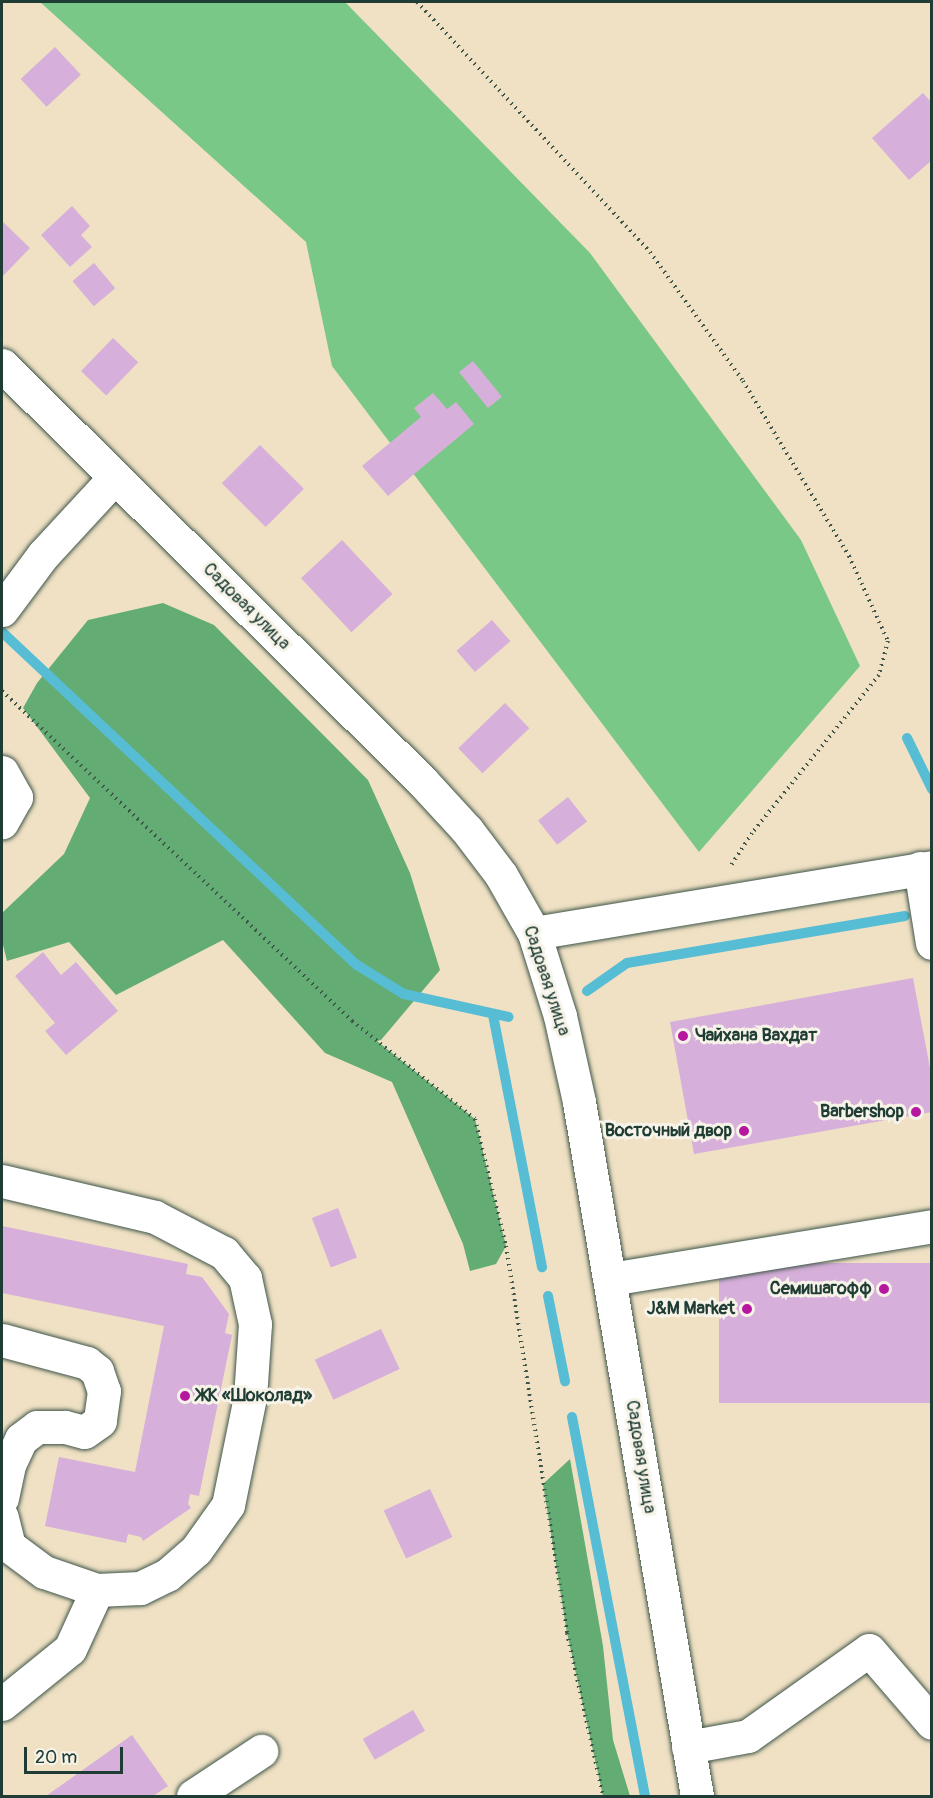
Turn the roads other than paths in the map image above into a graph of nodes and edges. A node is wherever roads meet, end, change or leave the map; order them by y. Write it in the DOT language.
graph roads {
  1 [pos="2,365"];
  2 [pos="115,477"];
  3 [pos="2,610"];
  4 [pos="2,772"];
  5 [pos="2,822"];
  6 [pos="926,867"];
  7 [pos="534,933"];
  8 [pos="932,943"];
  9 [pos="2,1181"];
  10 [pos="932,1226"];
  11 [pos="610,1279"];
  12 [pos="2,1340"];
  13 [pos="2,1498"];
  14 [pos="2,1517"];
  15 [pos="97,1590"];
  16 [pos="2,1704"];
  17 [pos="932,1723"];
  18 [pos="688,1747"];
  19 [pos="261,1751"];
  20 [pos="193,1797"];
  21 [pos="697,1797"];
  1 -- 2 [label="main road, Садовая улица"];
  2 -- 3 [label="main road"];
  2 -- 7 [label="main road, Садовая улица"];
  4 -- 5 [label="main road"];
  6 -- 7 [label="main road"];
  6 -- 8 [label="main road"];
  7 -- 11 [label="main road, Садовая улица"];
  9 -- 15 [label="main road"];
  10 -- 11 [label="main road"];
  11 -- 18 [label="main road, Садовая улица"];
  12 -- 13 [label="main road"];
  14 -- 15 [label="main road"];
  15 -- 16 [label="main road"];
  17 -- 18 [label="main road"];
  18 -- 21 [label="main road, Садовая улица"];
  19 -- 20 [label="main road"];
}
